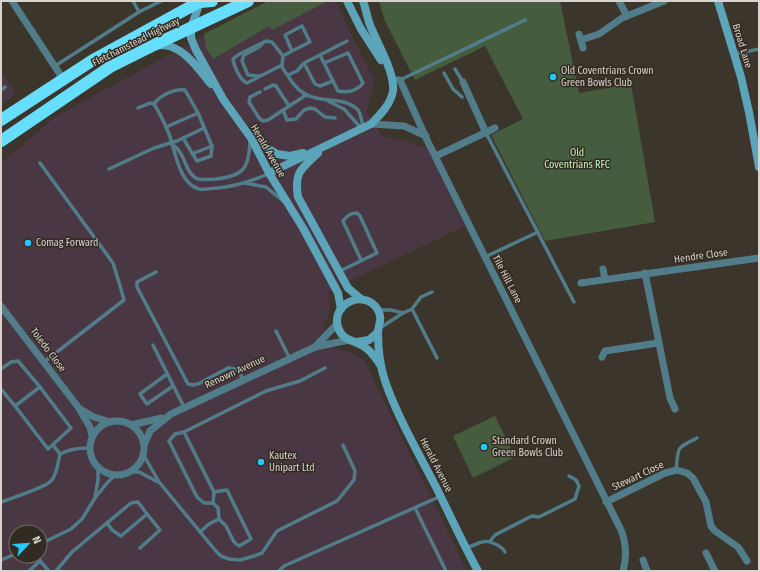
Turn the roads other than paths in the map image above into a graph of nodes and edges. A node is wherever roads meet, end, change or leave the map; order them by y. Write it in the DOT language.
graph roads {
  1 [pos="12,1"];
  2 [pos="133,1"];
  3 [pos="161,1"];
  4 [pos="204,1"];
  5 [pos="248,1"];
  6 [pos="348,1"];
  7 [pos="363,1"];
  8 [pos="620,1"];
  9 [pos="664,1"];
  10 [pos="718,1"];
  11 [pos="139,12"];
  12 [pos="627,16"];
  13 [pos="525,20"];
  14 [pos="191,28"];
  15 [pos="266,41"];
  16 [pos="347,41"];
  17 [pos="154,45"];
  18 [pos="583,48"];
  19 [pos="759,49"];
  20 [pos="292,51"];
  21 [pos="320,55"];
  22 [pos="734,55"];
  23 [pos="283,56"];
  24 [pos="304,63"];
  25 [pos="324,63"];
  26 [pos="282,65"];
  27 [pos="55,66"];
  28 [pos="455,69"];
  29 [pos="444,73"];
  30 [pos="261,76"];
  31 [pos="288,76"];
  32 [pos="62,79"];
  33 [pos="396,80"];
  34 [pos="333,81"];
  35 [pos="463,82"];
  36 [pos="5,87"];
  37 [pos="265,89"];
  38 [pos="1,90"];
  39 [pos="260,92"];
  40 [pos="469,93"];
  41 [pos="306,95"];
  42 [pos="462,97"];
  43 [pos="223,99"];
  44 [pos="325,100"];
  45 [pos="154,104"];
  46 [pos="289,106"];
  47 [pos="138,108"];
  48 [pos="283,110"];
  49 [pos="198,112"];
  50 [pos="3,117"];
  51 [pos="335,118"];
  52 [pos="371,124"];
  53 [pos="755,124"];
  54 [pos="166,127"];
  55 [pos="204,128"];
  56 [pos="362,128"];
  57 [pos="495,128"];
  58 [pos="486,133"];
  59 [pos="426,136"];
  60 [pos="184,138"];
  61 [pos="251,138"];
  62 [pos="1,141"];
  63 [pos="171,144"];
  64 [pos="212,146"];
  65 [pos="323,147"];
  66 [pos="192,154"];
  67 [pos="436,156"];
  68 [pos="40,163"];
  69 [pos="759,167"];
  70 [pos="109,169"];
  71 [pos="269,173"];
  72 [pos="245,183"];
  73 [pos="290,207"];
  74 [pos="538,232"];
  75 [pos="485,257"];
  76 [pos="759,258"];
  77 [pos="361,260"];
  78 [pos="603,269"];
  79 [pos="156,272"];
  80 [pos="339,272"];
  81 [pos="645,273"];
  82 [pos="605,279"];
  83 [pos="581,283"];
  84 [pos="432,292"];
  85 [pos="361,299"];
  86 [pos="574,302"];
  87 [pos="1,306"];
  88 [pos="341,309"];
  89 [pos="412,309"];
  90 [pos="378,310"];
  91 [pos="403,313"];
  92 [pos="337,324"];
  93 [pos="379,330"];
  94 [pos="276,331"];
  95 [pos="353,341"];
  96 [pos="658,342"];
  97 [pos="153,345"];
  98 [pos="315,347"];
  99 [pos="602,351"];
  100 [pos="437,358"];
  101 [pos="290,359"];
  102 [pos="44,362"];
  103 [pos="381,366"];
  104 [pos="325,368"];
  105 [pos="1,369"];
  106 [pos="167,374"];
  107 [pos="244,379"];
  108 [pos="173,386"];
  109 [pos="40,387"];
  110 [pos="1,389"];
  111 [pos="14,406"];
  112 [pos="184,407"];
  113 [pos="78,408"];
  114 [pos="675,409"];
  115 [pos="164,417"];
  116 [pos="110,422"];
  117 [pos="131,425"];
  118 [pos="184,432"];
  119 [pos="92,436"];
  120 [pos="697,438"];
  121 [pos="53,445"];
  122 [pos="144,445"];
  123 [pos="343,445"];
  124 [pos="89,448"];
  125 [pos="60,454"];
  126 [pos="143,454"];
  127 [pos="98,468"];
  128 [pos="676,470"];
  129 [pos="129,472"];
  130 [pos="115,475"];
  131 [pos="569,476"];
  132 [pos="159,482"];
  133 [pos="214,492"];
  134 [pos="440,496"];
  135 [pos="95,498"];
  136 [pos="1,502"];
  137 [pos="606,502"];
  138 [pos="213,503"];
  139 [pos="416,508"];
  140 [pos="147,514"];
  141 [pos="219,519"];
  142 [pos="107,523"];
  143 [pos="200,532"];
  144 [pos="48,540"];
  145 [pos="490,541"];
  146 [pos="140,548"];
  147 [pos="467,548"];
  148 [pos="505,552"];
  149 [pos="706,553"];
  150 [pos="643,560"];
  151 [pos="747,561"];
  152 [pos="37,564"];
  153 [pos="29,571"];
  154 [pos="56,571"];
  155 [pos="279,571"];
  156 [pos="446,571"];
  157 [pos="478,571"];
  158 [pos="623,571"];
  159 [pos="647,571"];
  160 [pos="715,571"];
  1 -- 27 [label="street"];
  2 -- 11 [label="lane"];
  3 -- 11 [label="lane"];
  4 -- 14 [label="main road"];
  4 -- 32 [label="highway, Fletchamstead Highway"];
  5 -- 14 [label="highway, Fletchamstead Highway"];
  6 -- 33 [label="main road"];
  7 -- 33 [label="main road, Tile Hill Lane"];
  8 -- 12 [label="street"];
  9 -- 12 [label="street"];
  10 -- 22 [label="main road, Broad Lane"];
  11 -- 27 [label="lane"];
  12 -- 18 [label="street"];
  13 -- 33 [label="lane"];
  14 -- 17 [label="highway, Fletchamstead Highway"];
  14 -- 43 [label="main road, Herald Avenue"];
  15 -- 23 [label="lane"];
  15 -- 30 [label="lane"];
  15 -- 30 [label="lane"];
  16 -- 21 [label="lane"];
  17 -- 43 [label="main road"];
  17 -- 62 [label="highway, Fletchamstead Highway"];
  19 -- 22 [label="lane"];
  20 -- 20 [label="lane"];
  20 -- 23 [label="lane"];
  21 -- 24 [label="lane"];
  21 -- 25 [label="lane"];
  22 -- 53 [label="main road, Broad Lane"];
  23 -- 26 [label="lane"];
  24 -- 31 [label="lane"];
  24 -- 34 [label="lane"];
  25 -- 34 [label="lane"];
  25 -- 34 [label="lane"];
  26 -- 30 [label="lane"];
  26 -- 31 [label="lane"];
  27 -- 32 [label="street"];
  28 -- 35 [label="lane"];
  29 -- 42 [label="lane"];
  31 -- 41 [label="lane"];
  32 -- 50 [label="highway, Fletchamstead Highway"];
  33 -- 52 [label="main road"];
  33 -- 59 [label="street, Tile Hill Lane"];
  35 -- 40 [label="street"];
  36 -- 38 [label="lane"];
  37 -- 46 [label="lane"];
  39 -- 48 [label="lane"];
  40 -- 42 [label="street"];
  40 -- 58 [label="street"];
  41 -- 44 [label="lane"];
  41 -- 46 [label="lane"];
  43 -- 61 [label="main road, Herald Avenue"];
  44 -- 56 [label="lane"];
  44 -- 56 [label="lane"];
  45 -- 47 [label="lane"];
  45 -- 49 [label="lane"];
  45 -- 54 [label="lane"];
  46 -- 48 [label="lane"];
  48 -- 51 [label="lane"];
  49 -- 54 [label="lane"];
  49 -- 55 [label="lane"];
  52 -- 56 [label="main road"];
  52 -- 59 [label="street"];
  53 -- 69 [label="main road, Broad Lane"];
  54 -- 63 [label="lane"];
  55 -- 60 [label="lane"];
  55 -- 64 [label="lane"];
  56 -- 65 [label="main road"];
  57 -- 58 [label="street"];
  58 -- 67 [label="street"];
  58 -- 74 [label="lane"];
  59 -- 67 [label="street, Tile Hill Lane"];
  60 -- 63 [label="lane"];
  60 -- 66 [label="lane"];
  61 -- 63 [label="lane"];
  61 -- 65 [label="main road"];
  61 -- 71 [label="main road, Herald Avenue"];
  63 -- 70 [label="lane"];
  63 -- 72 [label="lane"];
  64 -- 66 [label="lane"];
  64 -- 66 [label="lane"];
  65 -- 71 [label="main road"];
  65 -- 80 [label="main road, Herald Avenue"];
  67 -- 75 [label="street, Tile Hill Lane"];
  68 -- 102 [label="lane"];
  71 -- 72 [label="lane"];
  71 -- 73 [label="main road, Herald Avenue"];
  72 -- 73 [label="lane"];
  73 -- 88 [label="main road, Herald Avenue"];
  74 -- 75 [label="lane"];
  74 -- 86 [label="lane"];
  75 -- 137 [label="street, Tile Hill Lane"];
  76 -- 81 [label="street, Hendre Close"];
  77 -- 77 [label="lane"];
  77 -- 80 [label="lane"];
  78 -- 82 [label="street"];
  79 -- 107 [label="lane"];
  80 -- 85 [label="main road, Herald Avenue"];
  81 -- 82 [label="street, Hendre Close"];
  81 -- 96 [label="street"];
  82 -- 83 [label="street, Hendre Close"];
  84 -- 89 [label="lane"];
  85 -- 88 [label="main road"];
  85 -- 90 [label="main road, Herald Avenue"];
  87 -- 102 [label="street, Toledo Close"];
  88 -- 92 [label="main road, Herald Avenue"];
  89 -- 91 [label="lane"];
  89 -- 100 [label="lane"];
  90 -- 91 [label="lane"];
  90 -- 93 [label="main road, Herald Avenue"];
  91 -- 93 [label="lane"];
  92 -- 95 [label="main road, Herald Avenue"];
  92 -- 98 [label="street, Renown Avenue"];
  93 -- 95 [label="main road"];
  93 -- 103 [label="main road, Herald Avenue"];
  94 -- 101 [label="lane"];
  95 -- 98 [label="street, Renown Avenue"];
  95 -- 103 [label="main road, Herald Avenue"];
  96 -- 99 [label="street"];
  96 -- 114 [label="street"];
  97 -- 106 [label="lane"];
  98 -- 101 [label="street, Renown Avenue"];
  101 -- 107 [label="street, Renown Avenue"];
  102 -- 113 [label="street, Toledo Close"];
  103 -- 134 [label="main road, Herald Avenue"];
  104 -- 118 [label="lane"];
  105 -- 109 [label="lane"];
  106 -- 108 [label="lane"];
  106 -- 108 [label="lane"];
  107 -- 112 [label="street, Renown Avenue"];
  108 -- 112 [label="lane"];
  109 -- 111 [label="lane"];
  109 -- 121 [label="lane"];
  110 -- 111 [label="lane"];
  111 -- 121 [label="lane"];
  112 -- 115 [label="street, Renown Avenue"];
  113 -- 116 [label="street, Toledo Close"];
  113 -- 119 [label="street, Toledo Close"];
  115 -- 117 [label="street, Renown Avenue"];
  115 -- 122 [label="street, Renown Avenue"];
  116 -- 117 [label="street"];
  116 -- 119 [label="street"];
  117 -- 122 [label="street"];
  118 -- 133 [label="lane"];
  118 -- 138 [label="lane"];
  119 -- 124 [label="street"];
  120 -- 128 [label="lane"];
  121 -- 125 [label="lane"];
  122 -- 126 [label="street"];
  123 -- 143 [label="lane"];
  124 -- 125 [label="lane"];
  124 -- 127 [label="street"];
  125 -- 136 [label="lane"];
  126 -- 129 [label="street"];
  126 -- 132 [label="lane"];
  127 -- 130 [label="street"];
  127 -- 135 [label="lane"];
  128 -- 137 [label="street, Stewart Close"];
  128 -- 151 [label="street, Stewart Close"];
  129 -- 130 [label="street"];
  129 -- 132 [label="lane"];
  130 -- 135 [label="lane"];
  131 -- 145 [label="lane"];
  132 -- 143 [label="lane"];
  133 -- 138 [label="lane"];
  133 -- 141 [label="lane"];
  134 -- 139 [label="lane"];
  134 -- 147 [label="main road, Herald Avenue"];
  135 -- 144 [label="lane"];
  137 -- 158 [label="street, Tile Hill Lane"];
  138 -- 141 [label="lane"];
  139 -- 155 [label="lane"];
  139 -- 156 [label="lane"];
  140 -- 142 [label="lane"];
  140 -- 142 [label="lane"];
  140 -- 146 [label="lane"];
  141 -- 143 [label="lane"];
  142 -- 154 [label="lane"];
  145 -- 147 [label="lane"];
  145 -- 148 [label="lane"];
  147 -- 157 [label="main road, Herald Avenue"];
  149 -- 160 [label="street"];
  150 -- 159 [label="street"];
  152 -- 153 [label="lane"];
}
